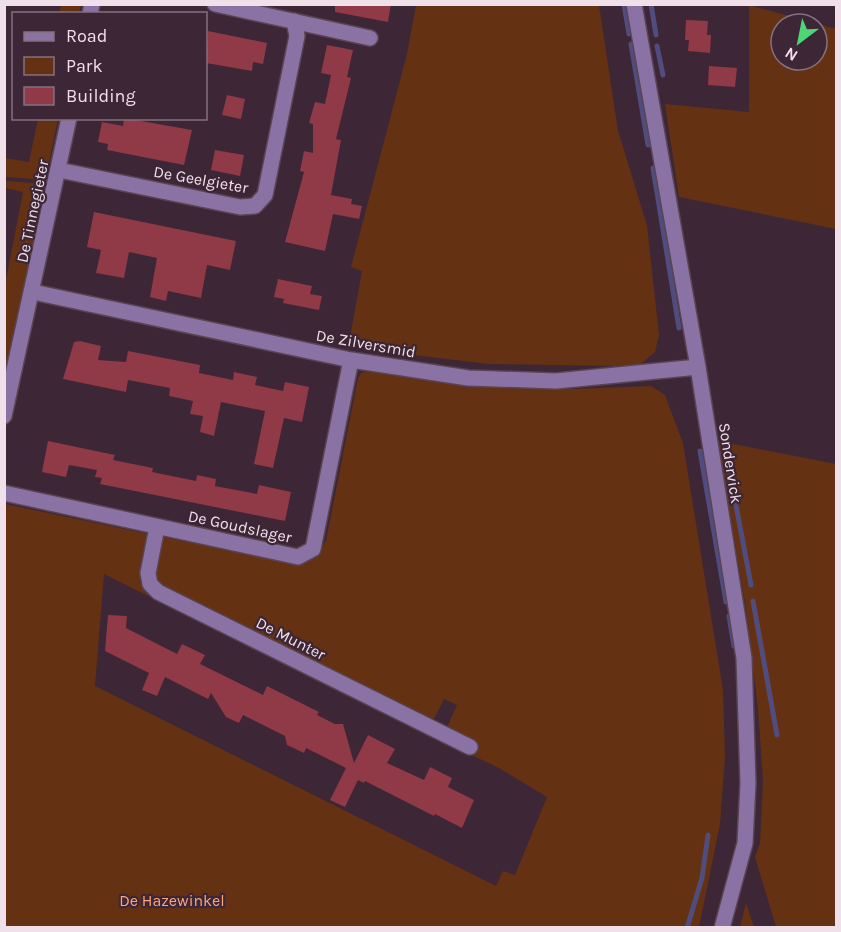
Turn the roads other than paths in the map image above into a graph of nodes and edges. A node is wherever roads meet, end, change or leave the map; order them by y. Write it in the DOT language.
graph roads {
  1 [pos="215,4"];
  2 [pos="634,4"];
  3 [pos="294,21"];
  4 [pos="370,38"];
  5 [pos="69,120"];
  6 [pos="59,170"];
  7 [pos="33,292"];
  8 [pos="351,360"];
  9 [pos="698,367"];
  10 [pos="4,416"];
  11 [pos="4,493"];
  12 [pos="157,527"];
  13 [pos="470,747"];
  14 [pos="722,927"];
  1 -- 3 [label="street"];
  2 -- 9 [label="street, Sondervick"];
  3 -- 4 [label="street"];
  3 -- 6 [label="street, De Geelgieter"];
  5 -- 6 [label="street, De Tinnegieter"];
  6 -- 7 [label="street, De Tinnegieter"];
  7 -- 8 [label="street, De Zilversmid"];
  7 -- 10 [label="street, De Tinnegieter"];
  8 -- 9 [label="street, De Zilversmid"];
  8 -- 12 [label="street, De Goudslager"];
  9 -- 14 [label="street, Sondervick"];
  11 -- 12 [label="street, De Goudslager"];
  12 -- 13 [label="street, De Munter"];
}
